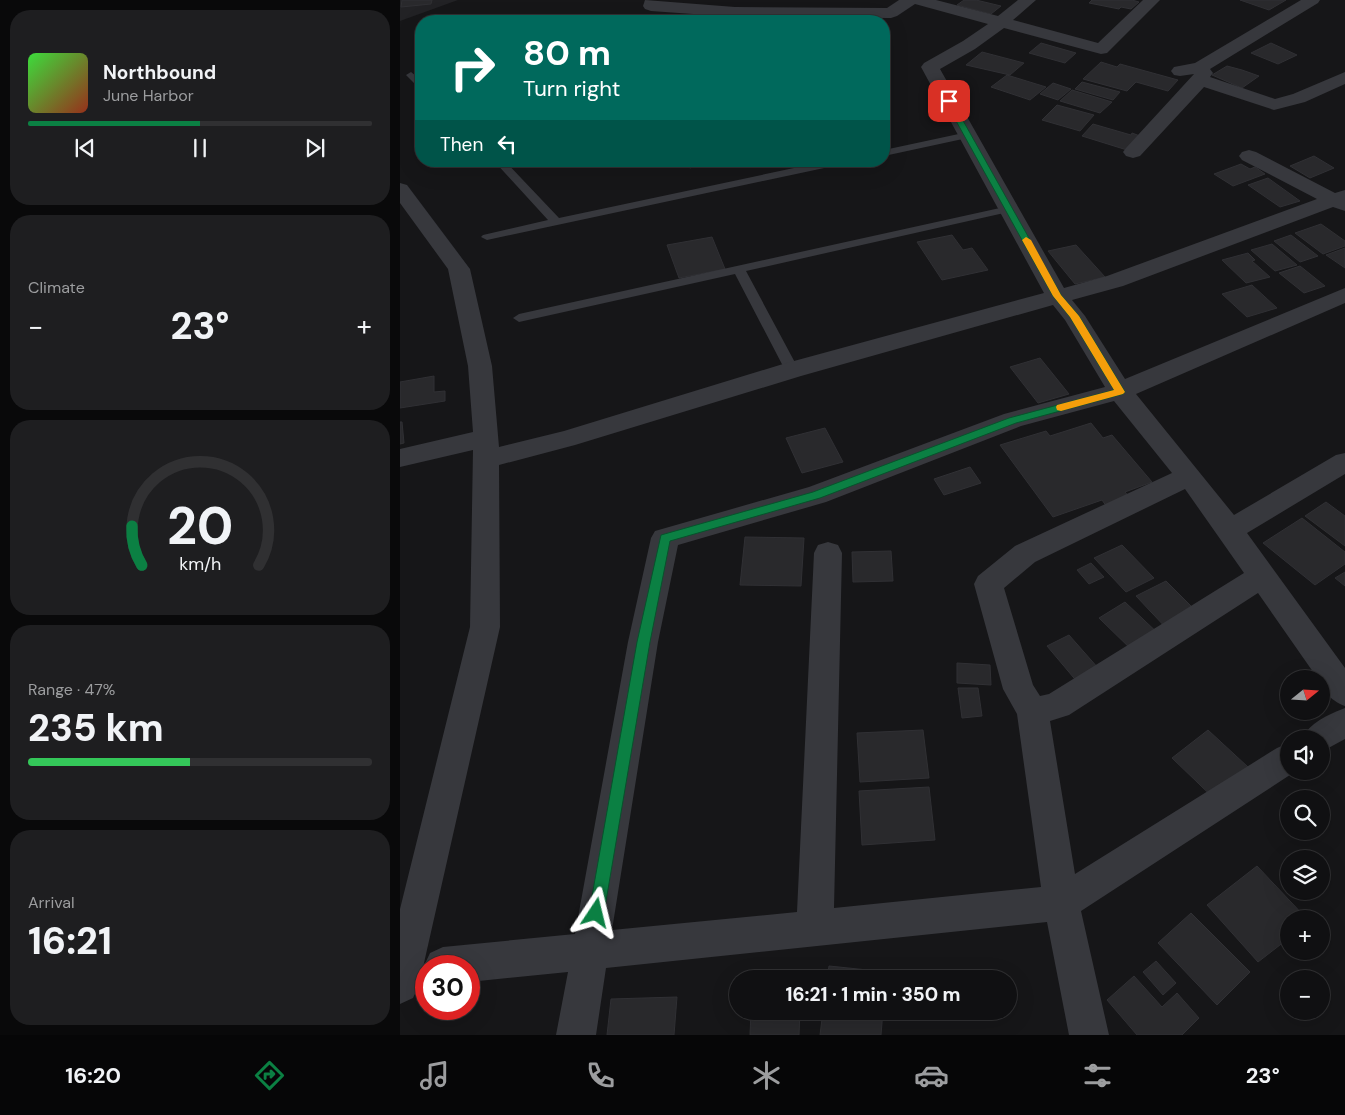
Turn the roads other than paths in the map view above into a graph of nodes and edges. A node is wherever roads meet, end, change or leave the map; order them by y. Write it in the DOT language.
graph roads {
  1 [pos="653,0"];
  2 [pos="910,0"];
  3 [pos="918,0"];
  4 [pos="1028,0"];
  5 [pos="1152,0"];
  6 [pos="1312,0"];
  7 [pos="1001,24"];
  8 [pos="1180,71"];
  9 [pos="1200,74"];
  10 [pos="411,76"];
  11 [pos="1345,77"];
  12 [pos="415,79"];
  13 [pos="968,135"];
  14 [pos="890,151"];
  15 [pos="1133,152"];
  16 [pos="1249,156"];
  17 [pos="505,167"];
  18 [pos="815,167"];
  19 [pos="400,189"];
  20 [pos="1342,201"];
  21 [pos="1009,209"];
  22 [pos="556,222"];
  23 [pos="487,237"];
  24 [pos="739,270"];
  25 [pos="1345,295"];
  26 [pos="1057,296"];
  27 [pos="519,318"];
  28 [pos="792,370"];
  29 [pos="1120,392"];
  30 [pos="486,449"];
  31 [pos="400,458"];
  32 [pos="1345,462"];
  33 [pos="1190,476"];
  34 [pos="1230,530"];
  35 [pos="828,553"];
  36 [pos="1262,576"];
  37 [pos="1343,685"];
  38 [pos="1034,712"];
  39 [pos="1345,722"];
  40 [pos="1330,731"];
  41 [pos="1280,764"];
  42 [pos="1061,903"];
  43 [pos="815,928"];
  44 [pos="590,951"];
  45 [pos="480,962"];
  46 [pos="410,974"];
  47 [pos="576,1035"];
  48 [pos="1089,1035"];
  1 -- 2 [label="street"];
  3 -- 7 [label="street"];
  4 -- 7 [label="street"];
  5 -- 7 [label="street"];
  6 -- 9 [label="street"];
  7 -- 13 [label="street"];
  8 -- 9 [label="street"];
  9 -- 11 [label="street"];
  9 -- 15 [label="street"];
  10 -- 12 [label="lane"];
  13 -- 14 [label="lane"];
  13 -- 21 [label="street"];
  16 -- 20 [label="street"];
  17 -- 22 [label="lane"];
  18 -- 22 [label="lane"];
  19 -- 30 [label="street"];
  20 -- 26 [label="street"];
  21 -- 24 [label="lane"];
  21 -- 26 [label="street"];
  22 -- 23 [label="lane"];
  24 -- 27 [label="lane"];
  24 -- 28 [label="lane"];
  25 -- 29 [label="street"];
  26 -- 28 [label="street"];
  26 -- 29 [label="street"];
  28 -- 30 [label="street"];
  29 -- 33 [label="street"];
  29 -- 44 [label="street"];
  30 -- 31 [label="street"];
  30 -- 46 [label="street"];
  32 -- 34 [label="street"];
  33 -- 34 [label="street"];
  33 -- 38 [label="street"];
  34 -- 36 [label="street"];
  35 -- 43 [label="street"];
  36 -- 37 [label="street"];
  36 -- 38 [label="street"];
  38 -- 42 [label="street"];
  39 -- 40 [label="street"];
  41 -- 42 [label="street"];
  42 -- 43 [label="street"];
  42 -- 48 [label="street"];
  43 -- 44 [label="street"];
  44 -- 45 [label="street"];
  44 -- 47 [label="street"];
}
